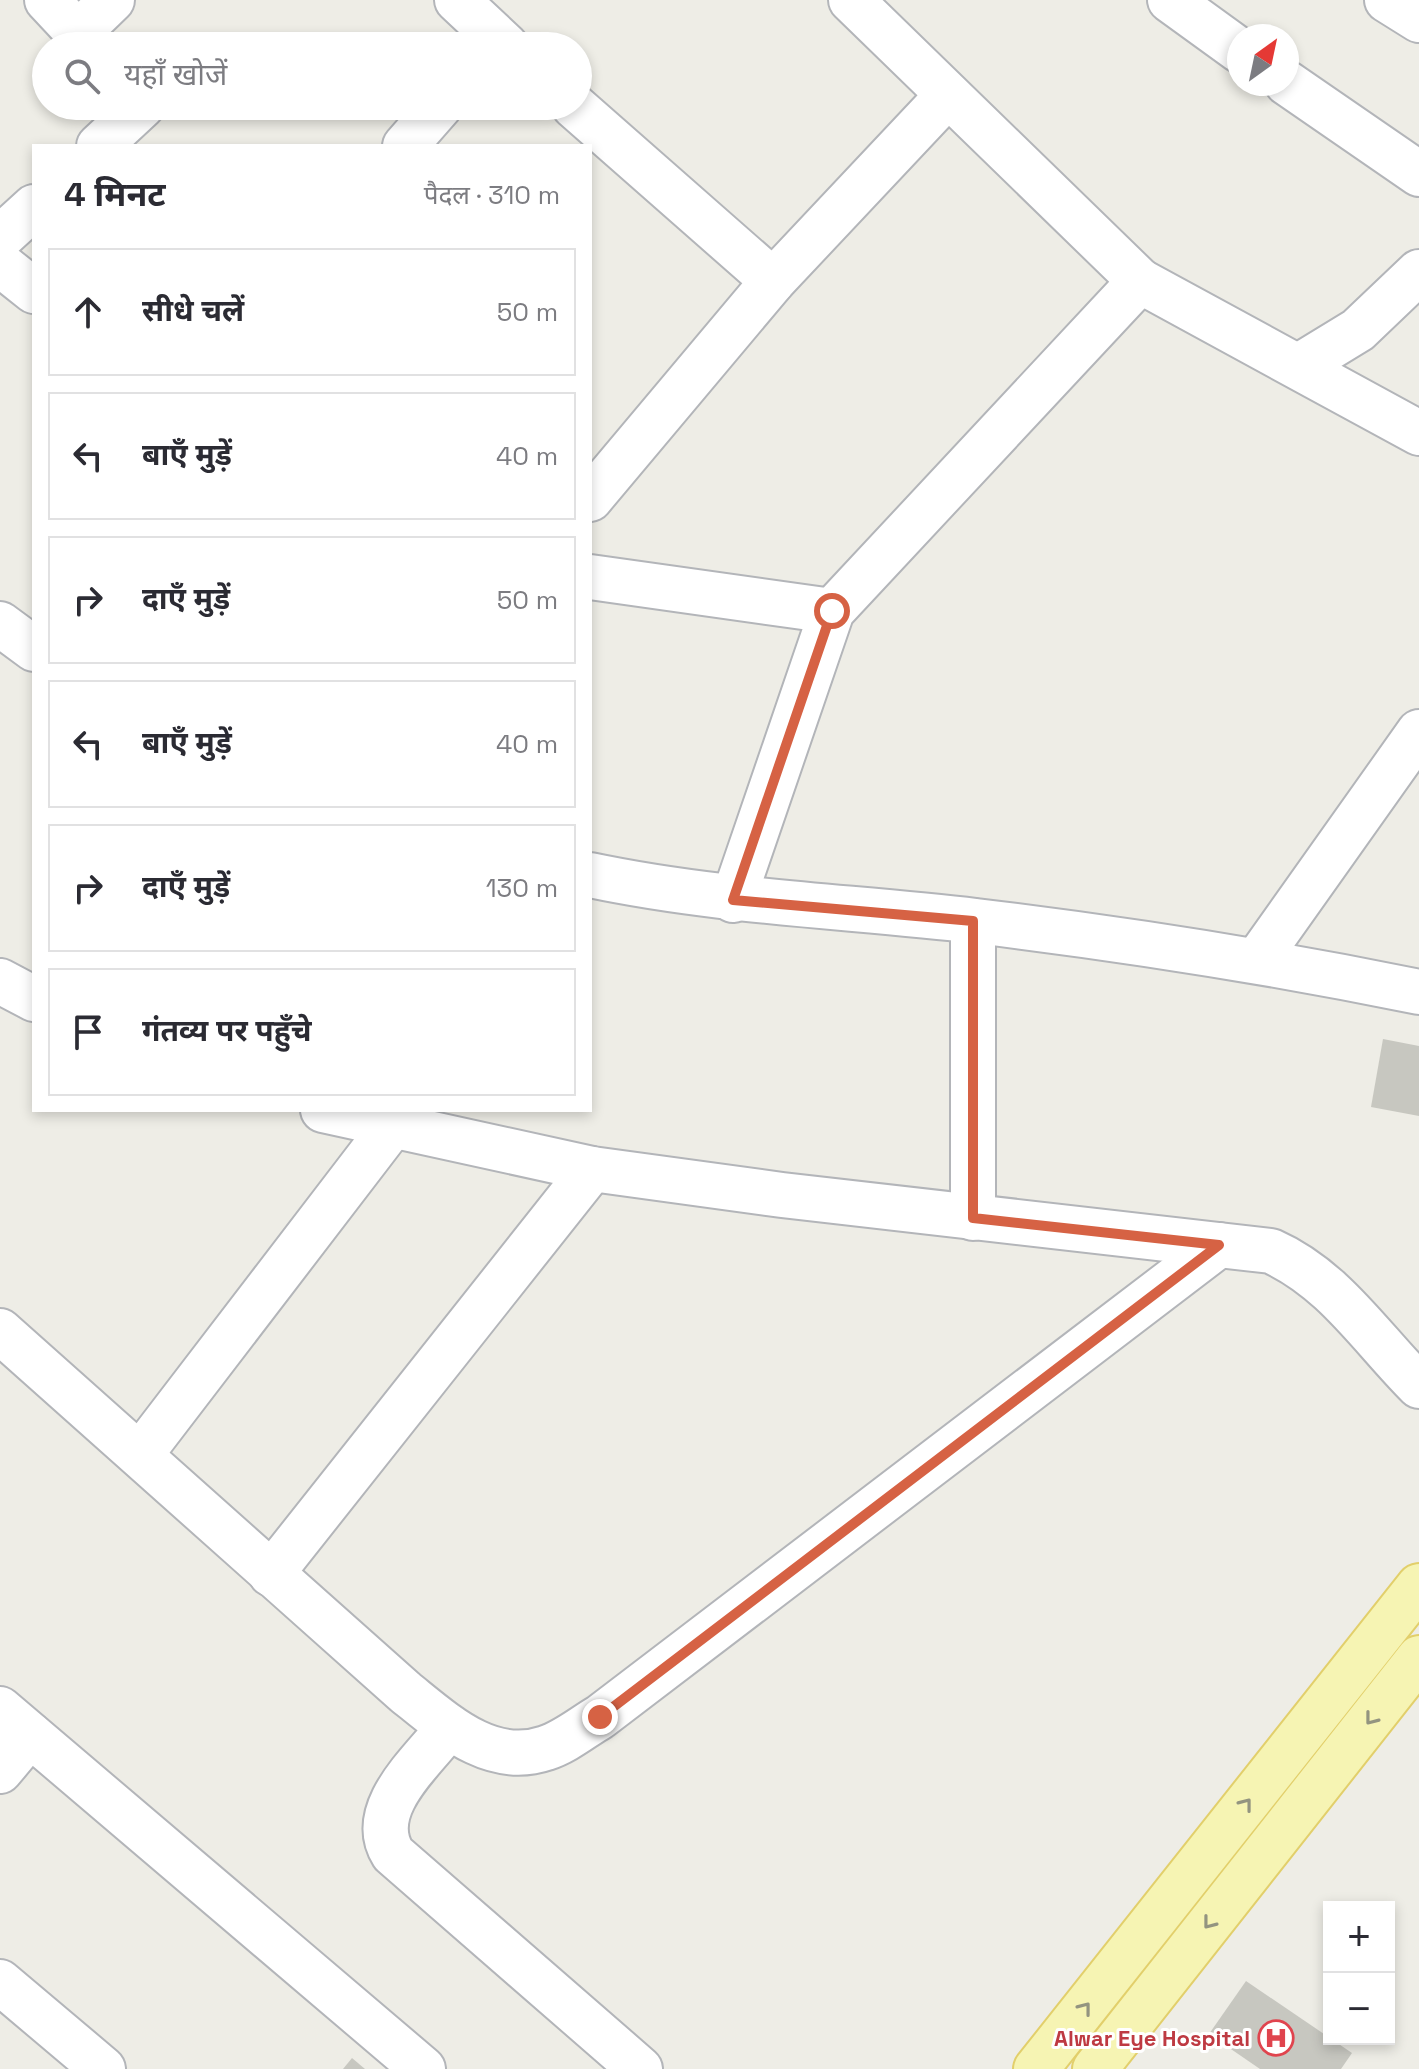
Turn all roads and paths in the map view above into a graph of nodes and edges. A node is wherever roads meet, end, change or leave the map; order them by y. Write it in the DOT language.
graph roads {
  1 [pos="47,0"];
  2 [pos="112,0"];
  3 [pos="457,0"];
  4 [pos="851,0"];
  5 [pos="1387,0"];
  6 [pos="1198,8"];
  7 [pos="1419,20"];
  8 [pos="77,32"];
  9 [pos="90,32"];
  10 [pos="488,32"];
  11 [pos="1227,38"];
  12 [pos="1299,91"];
  13 [pos="948,95"];
  14 [pos="127,120"];
  15 [pos="428,120"];
  16 [pos="590,120"];
  17 [pos="101,144"];
  18 [pos="407,144"];
  19 [pos="1419,174"];
  20 [pos="32,209"];
  21 [pos="0,238"];
  22 [pos="0,264"];
  23 [pos="1419,272"];
  24 [pos="773,281"];
  25 [pos="1140,281"];
  26 [pos="32,289"];
  27 [pos="1299,366"];
  28 [pos="1419,433"];
  29 [pos="592,497"];
  30 [pos="592,577"];
  31 [pos="832,611"];
  32 [pos="0,624"];
  33 [pos="32,648"];
  34 [pos="1419,732"];
  35 [pos="592,875"];
  36 [pos="733,900"];
  37 [pos="973,921"];
  38 [pos="1258,959"];
  39 [pos="0,981"];
  40 [pos="1419,992"];
  41 [pos="32,998"];
  42 [pos="332,1112"];
  43 [pos="392,1126"];
  44 [pos="592,1169"];
  45 [pos="973,1218"];
  46 [pos="1219,1245"];
  47 [pos="0,1331"];
  48 [pos="1419,1386"];
  49 [pos="140,1455"];
  50 [pos="271,1574"];
  51 [pos="1419,1586"];
  52 [pos="1419,1658"];
  53 [pos="15,1722"];
  54 [pos="449,1727"];
  55 [pos="0,1771"];
  56 [pos="0,1982"];
  57 [pos="103,2069"];
  58 [pos="423,2069"];
  59 [pos="640,2069"];
  60 [pos="1036,2069"];
  61 [pos="1095,2069"];
  1 -- 8 [label="street"];
  2 -- 9 [label="street"];
  3 -- 10 [label="street"];
  4 -- 13 [label="street"];
  5 -- 7 [label="street"];
  6 -- 11 [label="street"];
  12 -- 19 [label="street"];
  13 -- 24 [label="street"];
  13 -- 25 [label="street"];
  14 -- 17 [label="street"];
  15 -- 18 [label="street"];
  16 -- 24 [label="street"];
  20 -- 21 [label="street"];
  22 -- 26 [label="street"];
  23 -- 27 [label="street"];
  24 -- 29 [label="street"];
  25 -- 27 [label="street"];
  25 -- 31 [label="street"];
  27 -- 28 [label="street"];
  30 -- 31 [label="street"];
  31 -- 36 [label="street"];
  32 -- 33 [label="street"];
  34 -- 38 [label="street"];
  35 -- 36 [label="street"];
  36 -- 37 [label="street"];
  37 -- 38 [label="street"];
  37 -- 45 [label="street"];
  38 -- 40 [label="street"];
  39 -- 41 [label="street"];
  42 -- 43 [label="street"];
  43 -- 44 [label="street"];
  43 -- 49 [label="street"];
  44 -- 45 [label="street"];
  44 -- 50 [label="street"];
  45 -- 46 [label="street"];
  46 -- 48 [label="street"];
  46 -- 54 [label="street"];
  47 -- 49 [label="street"];
  49 -- 50 [label="street"];
  50 -- 54 [label="street"];
  60 -- 51 [label="main road, one-way"];
  52 -- 61 [label="main road, one-way"];
  53 -- 55 [label="street"];
  53 -- 58 [label="street"];
  54 -- 59 [label="street"];
  56 -- 57 [label="street"];
}
